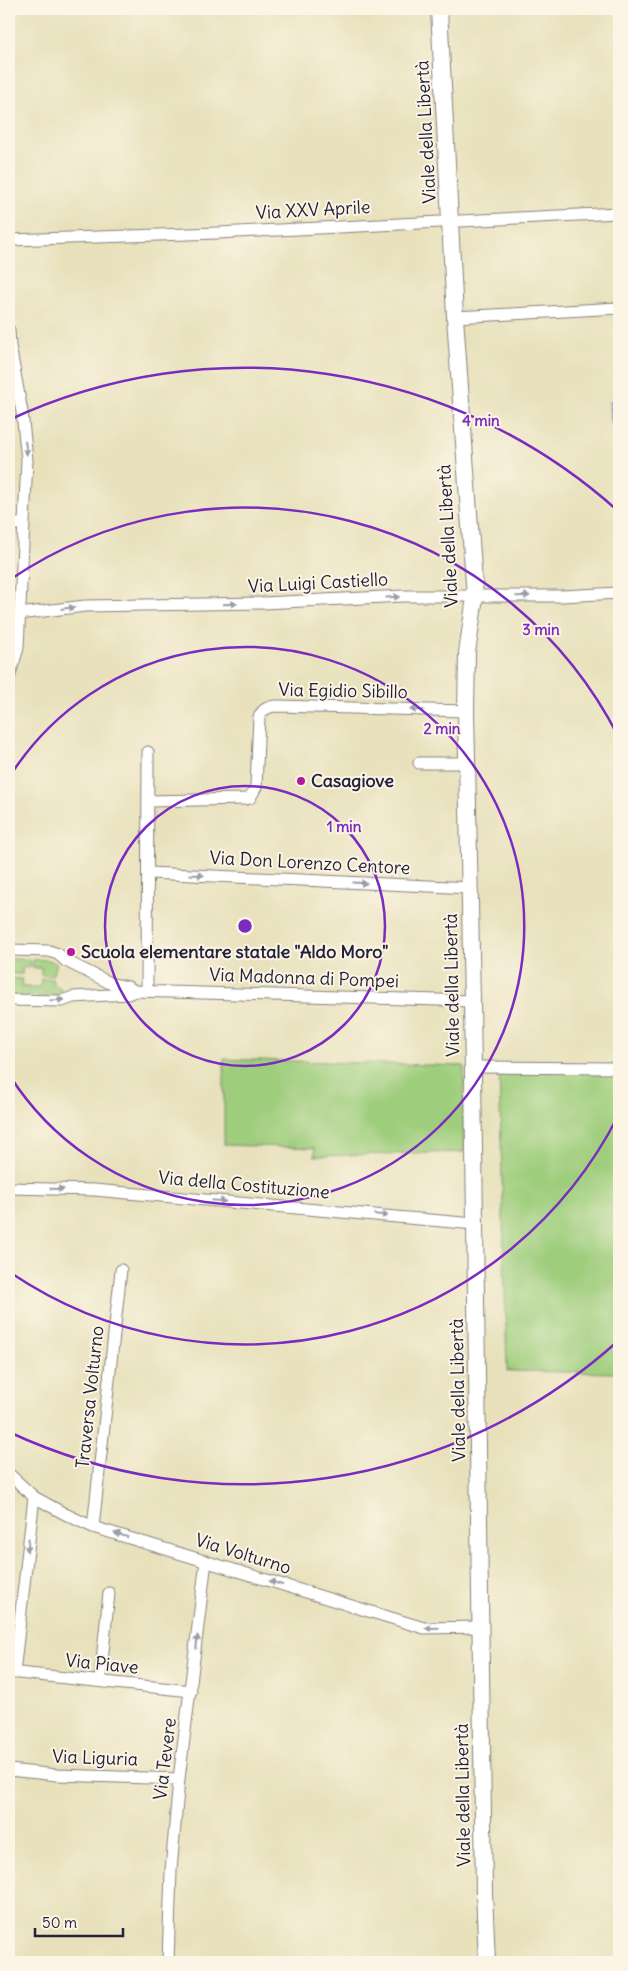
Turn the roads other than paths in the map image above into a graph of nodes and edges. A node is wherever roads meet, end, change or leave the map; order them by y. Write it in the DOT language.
graph roads {
  1 [pos="439,9"];
  2 [pos="619,214"];
  3 [pos="450,220"];
  4 [pos="9,240"];
  5 [pos="619,308"];
  6 [pos="454,317"];
  7 [pos="9,330"];
  8 [pos="24,523"];
  9 [pos="9,525"];
  10 [pos="619,593"];
  11 [pos="474,597"];
  12 [pos="20,614"];
  13 [pos="9,678"];
  14 [pos="466,711"];
  15 [pos="148,752"];
  16 [pos="467,762"];
  17 [pos="419,763"];
  18 [pos="148,801"];
  19 [pos="149,873"];
  20 [pos="470,888"];
  21 [pos="9,950"];
  22 [pos="135,991"];
  23 [pos="148,991"];
  24 [pos="9,1000"];
  25 [pos="472,1002"];
  26 [pos="473,1067"];
  27 [pos="619,1068"];
  28 [pos="9,1188"];
  29 [pos="475,1224"];
  30 [pos="121,1270"];
  31 [pos="9,1474"];
  32 [pos="34,1497"];
  33 [pos="93,1527"];
  34 [pos="206,1561"];
  35 [pos="109,1594"];
  36 [pos="481,1627"];
  37 [pos="12,1672"];
  38 [pos="100,1681"];
  39 [pos="191,1691"];
  40 [pos="9,1770"];
  41 [pos="179,1779"];
  42 [pos="168,1962"];
  43 [pos="487,1962"];
  1 -- 3 [label="street, Viale della Libertà"];
  2 -- 3 [label="street, Via XXV Aprile"];
  3 -- 4 [label="street, Via XXV Aprile"];
  3 -- 6 [label="street, Viale della Libertà"];
  5 -- 6 [label="street"];
  6 -- 11 [label="street, Viale della Libertà"];
  7 -- 8 [label="street, one-way"];
  8 -- 9 [label="street"];
  8 -- 12 [label="street"];
  11 -- 10 [label="street, Via Luigi Castiello, one-way"];
  12 -- 11 [label="street, Via Luigi Castiello, one-way"];
  11 -- 14 [label="street, Viale della Libertà"];
  12 -- 13 [label="street"];
  14 -- 16 [label="street, Viale della Libertà"];
  14 -- 18 [label="street, Via Egidio Sibillo, one-way"];
  15 -- 18 [label="street"];
  16 -- 17 [label="street"];
  16 -- 20 [label="street, Viale della Libertà"];
  18 -- 19 [label="street"];
  19 -- 20 [label="street, Via Don Lorenzo Centore, one-way"];
  19 -- 23 [label="street"];
  20 -- 25 [label="street, Viale della Libertà"];
  21 -- 22 [label="street"];
  22 -- 23 [label="street, Via Madonna di Pompei"];
  24 -- 22 [label="street, one-way"];
  23 -- 25 [label="street, Via Madonna di Pompei"];
  25 -- 26 [label="street, Viale della Libertà"];
  26 -- 27 [label="street"];
  26 -- 29 [label="street, Viale della Libertà"];
  28 -- 29 [label="street, Via della Costituzione, one-way"];
  29 -- 36 [label="street, Viale della Libertà"];
  30 -- 33 [label="street, Traversa Volturno"];
  31 -- 32 [label="street, Via Volturno"];
  32 -- 33 [label="street, Via Volturno"];
  32 -- 37 [label="street, one-way"];
  34 -- 33 [label="street, Via Volturno, one-way"];
  36 -- 34 [label="street, Via Volturno, one-way"];
  39 -- 34 [label="street, Via Tevere, one-way"];
  35 -- 38 [label="street"];
  36 -- 43 [label="street, Viale della Libertà"];
  37 -- 38 [label="street, Via Piave"];
  38 -- 39 [label="street, Via Piave"];
  39 -- 41 [label="street, Via Tevere"];
  40 -- 41 [label="street, Via Liguria"];
  41 -- 42 [label="street, Via Tevere"];
}
